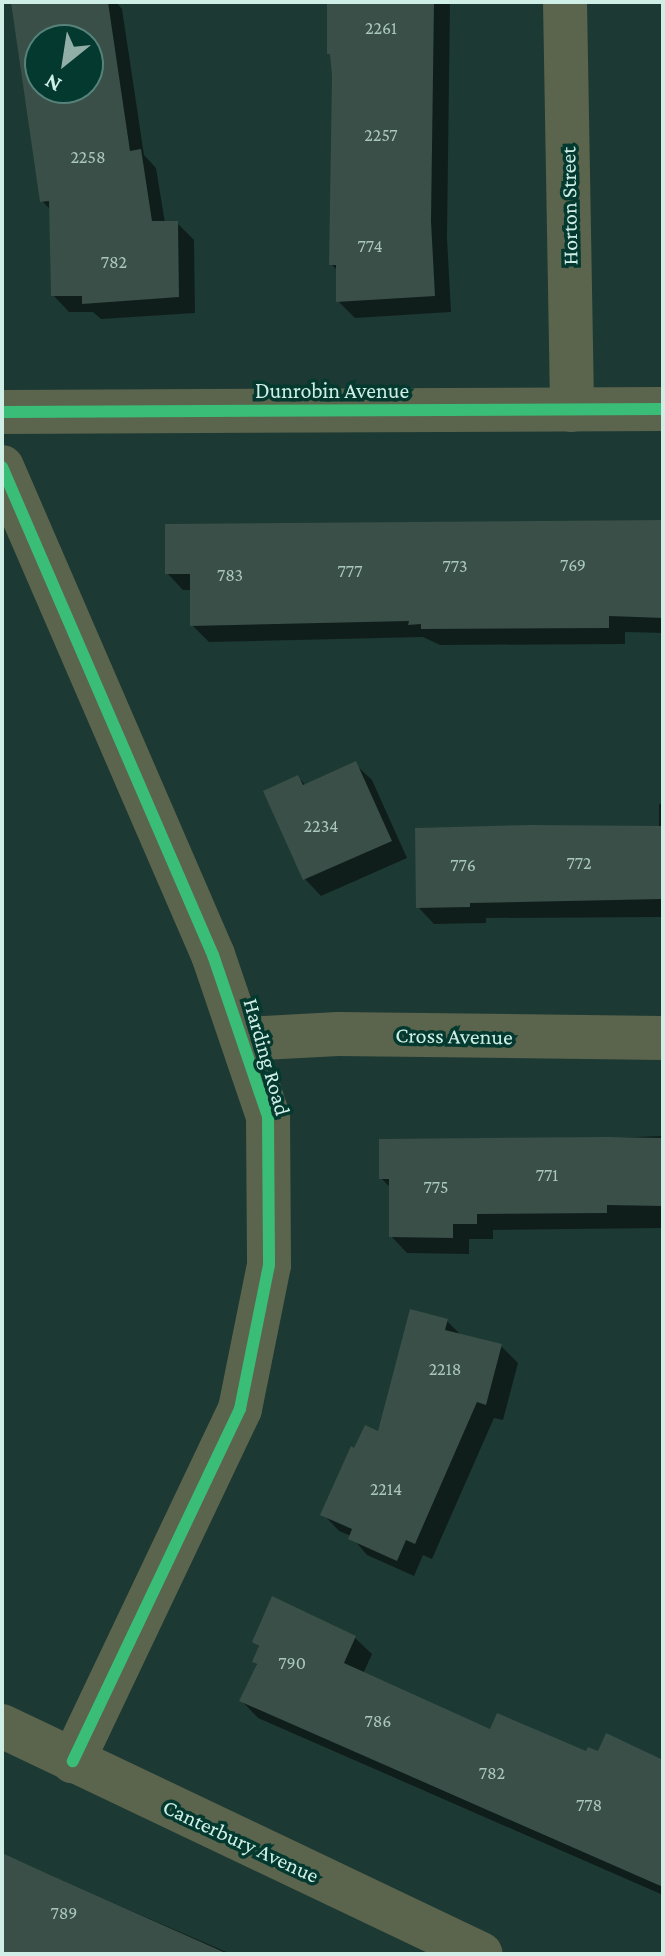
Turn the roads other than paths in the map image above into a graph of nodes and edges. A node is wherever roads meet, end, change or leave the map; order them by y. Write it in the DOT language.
graph roads {
  1 [pos="565,2"];
  2 [pos="663,409"];
  3 [pos="572,410"];
  4 [pos="2,412"];
  5 [pos="2,467"];
  6 [pos="663,1038"];
  7 [pos="244,1039"];
  8 [pos="2,1726"];
  9 [pos="73,1761"];
  10 [pos="481,1954"];
  1 -- 3 [label="street, Horton Street"];
  2 -- 3 [label="street, Dunrobin Avenue"];
  3 -- 4 [label="street, Dunrobin Avenue"];
  5 -- 7 [label="street, Harding Road"];
  6 -- 7 [label="street, Cross Avenue"];
  7 -- 9 [label="street, Harding Road"];
  8 -- 9 [label="street, Canterbury Avenue"];
  9 -- 10 [label="street, Canterbury Avenue"];
}
